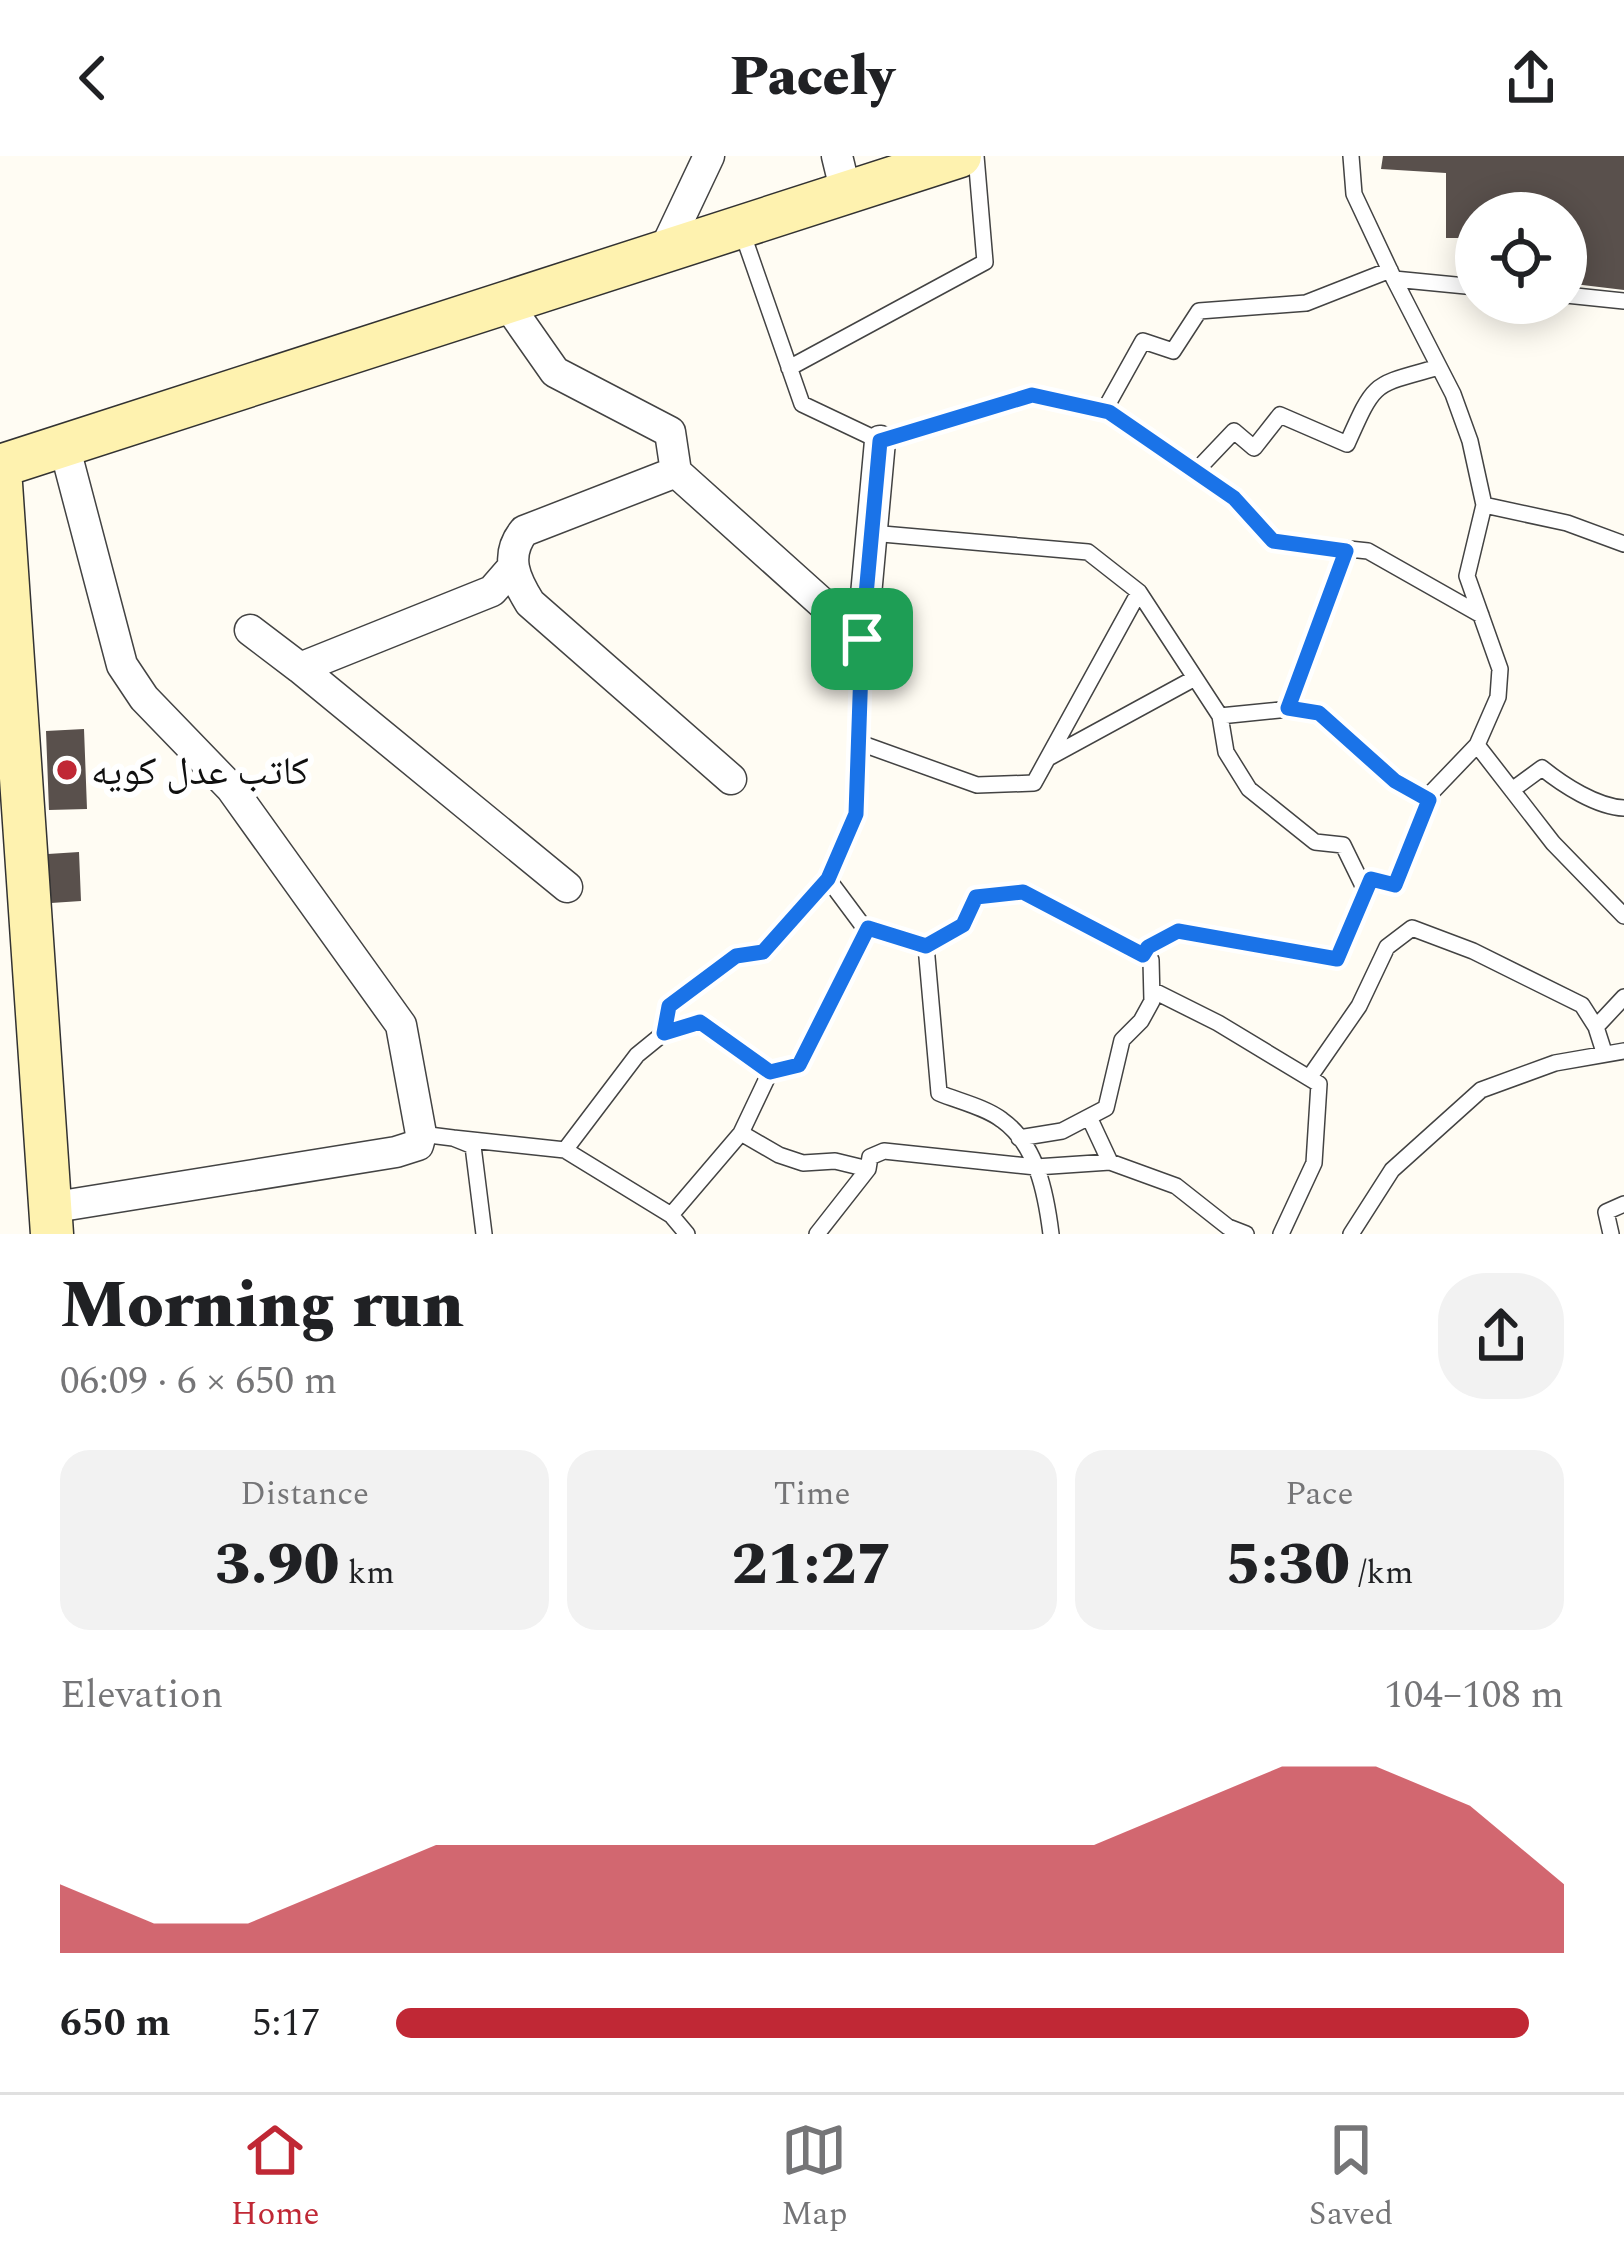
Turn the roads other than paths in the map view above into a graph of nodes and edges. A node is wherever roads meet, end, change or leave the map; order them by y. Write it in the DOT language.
graph roads {
  1 [pos="709,156"];
  2 [pos="960,156"];
  3 [pos="976,156"];
  4 [pos="1351,156"];
  5 [pos="842,174"];
  6 [pos="740,227"];
  7 [pos="664,251"];
  8 [pos="1392,274"];
  9 [pos="1455,284"];
  10 [pos="1587,298"];
  11 [pos="1624,301"];
  12 [pos="506,302"];
  13 [pos="1438,367"];
  14 [pos="789,368"];
  15 [pos="1104,411"];
  16 [pos="880,441"];
  17 [pos="19,461"];
  18 [pos="676,472"];
  19 [pos="1195,472"];
  20 [pos="1484,505"];
  21 [pos="872,533"];
  22 [pos="1624,544"];
  23 [pos="1346,551"];
  24 [pos="512,568"];
  25 [pos="1139,592"];
  26 [pos="1480,615"];
  27 [pos="250,630"];
  28 [pos="862,639"];
  29 [pos="300,668"];
  30 [pos="1195,678"];
  31 [pos="1288,708"];
  32 [pos="1220,716"];
  33 [pos="860,743"];
  34 [pos="1477,745"];
  35 [pos="1047,758"];
  36 [pos="730,779"];
  37 [pos="1512,790"];
  38 [pos="1429,800"];
  39 [pos="1624,808"];
  40 [pos="828,879"];
  41 [pos="567,887"];
  42 [pos="1366,892"];
  43 [pos="0,911"];
  44 [pos="1624,916"];
  45 [pos="868,928"];
  46 [pos="926,946"];
  47 [pos="1143,955"];
  48 [pos="1152,990"];
  49 [pos="1624,997"];
  50 [pos="1596,1027"];
  51 [pos="664,1033"];
  52 [pos="1624,1051"];
  53 [pos="1604,1052"];
  54 [pos="770,1072"];
  55 [pos="1309,1078"];
  56 [pos="1089,1117"];
  57 [pos="741,1133"];
  58 [pos="421,1135"];
  59 [pos="453,1138"];
  60 [pos="1019,1138"];
  61 [pos="566,1150"];
  62 [pos="1110,1162"];
  63 [pos="1036,1167"];
  64 [pos="868,1169"];
  65 [pos="1624,1204"];
  66 [pos="671,1215"];
  67 [pos="42,1225"];
  68 [pos="484,1234"];
  69 [pos="687,1234"];
  70 [pos="817,1234"];
  71 [pos="1051,1234"];
  72 [pos="1246,1234"];
  73 [pos="1281,1234"];
  74 [pos="1351,1234"];
  75 [pos="1611,1234"];
  1 -- 7 [label="street"];
  2 -- 5 [label="main road"];
  3 -- 14 [label="lane"];
  4 -- 8 [label="lane"];
  5 -- 6 [label="main road"];
  6 -- 7 [label="main road"];
  6 -- 14 [label="lane"];
  7 -- 12 [label="main road"];
  8 -- 9 [label="lane"];
  8 -- 13 [label="lane"];
  8 -- 15 [label="lane"];
  10 -- 11 [label="lane"];
  12 -- 17 [label="main road"];
  12 -- 18 [label="street"];
  13 -- 19 [label="lane"];
  13 -- 20 [label="lane"];
  14 -- 16 [label="lane"];
  15 -- 16 [label="lane"];
  15 -- 19 [label="lane"];
  16 -- 21 [label="street"];
  17 -- 58 [label="street"];
  17 -- 67 [label="main road"];
  18 -- 24 [label="street"];
  18 -- 28 [label="street"];
  19 -- 23 [label="lane"];
  20 -- 22 [label="lane"];
  20 -- 26 [label="lane"];
  21 -- 25 [label="lane"];
  21 -- 28 [label="street"];
  23 -- 26 [label="lane"];
  23 -- 31 [label="lane"];
  24 -- 29 [label="street"];
  24 -- 36 [label="street"];
  25 -- 30 [label="lane"];
  25 -- 35 [label="lane"];
  26 -- 34 [label="lane"];
  27 -- 29 [label="street"];
  28 -- 33 [label="lane"];
  29 -- 41 [label="street"];
  30 -- 32 [label="lane"];
  30 -- 35 [label="lane"];
  31 -- 32 [label="lane"];
  31 -- 38 [label="lane"];
  32 -- 42 [label="lane"];
  33 -- 35 [label="lane"];
  33 -- 40 [label="lane"];
  34 -- 37 [label="lane"];
  34 -- 38 [label="lane"];
  37 -- 39 [label="lane"];
  37 -- 44 [label="lane"];
  38 -- 42 [label="lane"];
  40 -- 45 [label="lane"];
  40 -- 51 [label="lane"];
  42 -- 47 [label="lane"];
  43 -- 67 [label="main road"];
  45 -- 46 [label="lane"];
  45 -- 54 [label="lane"];
  46 -- 47 [label="lane"];
  46 -- 60 [label="lane"];
  47 -- 48 [label="lane"];
  48 -- 55 [label="lane"];
  48 -- 56 [label="lane"];
  49 -- 50 [label="lane"];
  50 -- 53 [label="lane"];
  50 -- 55 [label="lane"];
  51 -- 54 [label="lane"];
  51 -- 61 [label="lane"];
  52 -- 53 [label="lane"];
  53 -- 74 [label="lane"];
  54 -- 57 [label="lane"];
  55 -- 73 [label="lane"];
  56 -- 60 [label="lane"];
  56 -- 62 [label="lane"];
  57 -- 64 [label="lane"];
  57 -- 66 [label="lane"];
  58 -- 59 [label="lane"];
  58 -- 67 [label="street"];
  59 -- 61 [label="lane"];
  59 -- 68 [label="lane"];
  60 -- 63 [label="lane"];
  61 -- 66 [label="lane"];
  62 -- 63 [label="lane"];
  62 -- 72 [label="lane"];
  63 -- 64 [label="lane"];
  63 -- 71 [label="lane"];
  64 -- 70 [label="lane"];
  65 -- 75 [label="lane"];
  66 -- 69 [label="lane"];
}
